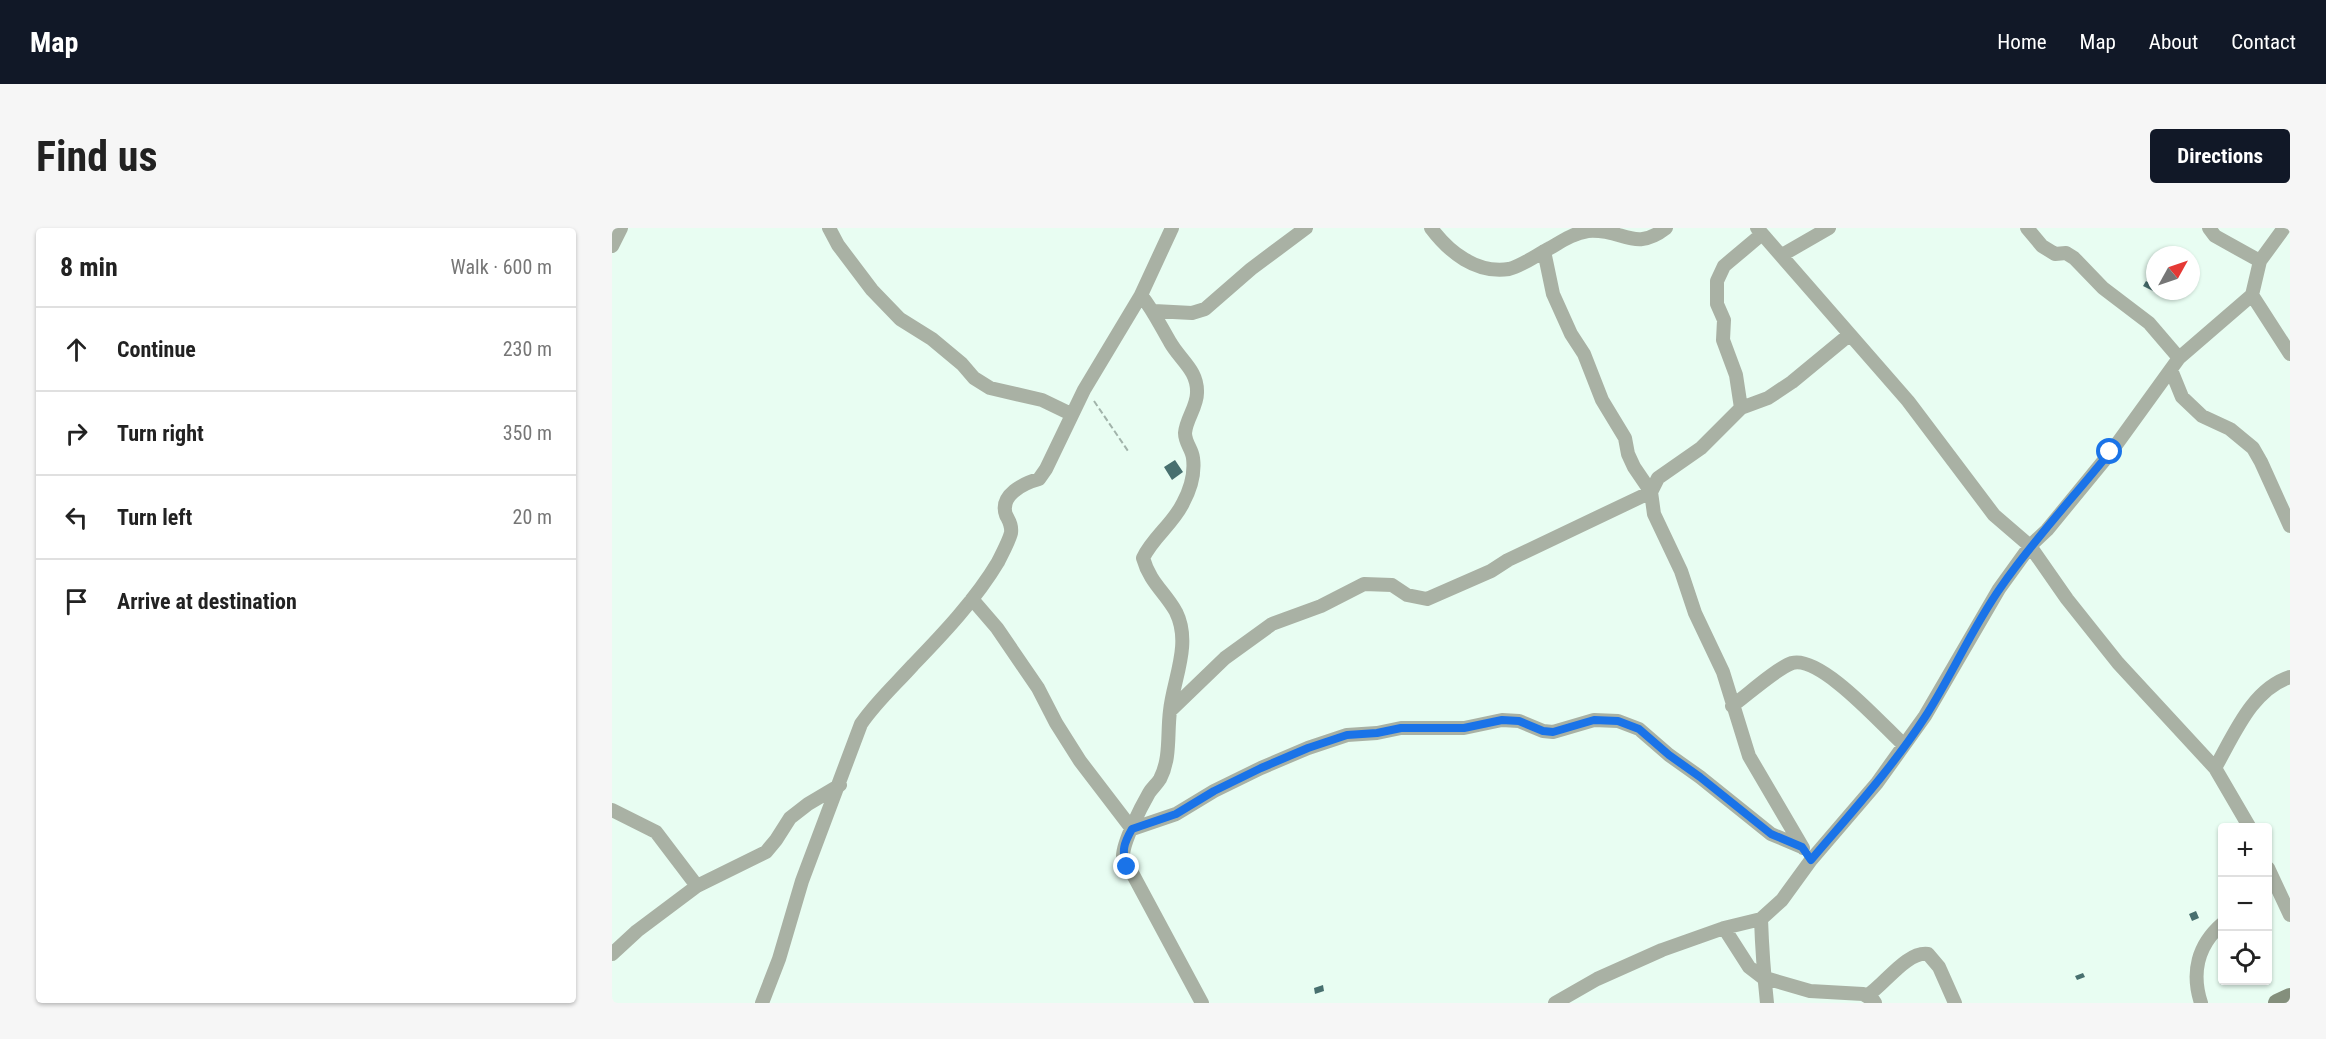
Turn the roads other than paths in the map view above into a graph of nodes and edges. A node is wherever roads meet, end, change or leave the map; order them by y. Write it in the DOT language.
graph roads {
  1 [pos="621,228"];
  2 [pos="829,228"];
  3 [pos="1172,228"];
  4 [pos="1306,228"];
  5 [pos="1431,228"];
  6 [pos="1666,228"];
  7 [pos="1829,228"];
  8 [pos="2027,228"];
  9 [pos="2209,228"];
  10 [pos="2284,228"];
  11 [pos="1760,231"];
  12 [pos="612,246"];
  13 [pos="1544,251"];
  14 [pos="1782,255"];
  15 [pos="2260,261"];
  16 [pos="2252,294"];
  17 [pos="1141,295"];
  18 [pos="1154,311"];
  19 [pos="1849,335"];
  20 [pos="2290,354"];
  21 [pos="2175,364"];
  22 [pos="1741,408"];
  23 [pos="1071,414"];
  24 [pos="1651,492"];
  25 [pos="2290,526"];
  26 [pos="2030,546"];
  27 [pos="972,598"];
  28 [pos="2290,677"];
  29 [pos="1732,706"];
  30 [pos="1170,711"];
  31 [pos="1904,745"];
  32 [pos="2215,768"];
  33 [pos="840,785"];
  34 [pos="612,810"];
  35 [pos="2247,823"];
  36 [pos="1132,829"];
  37 [pos="1802,847"];
  38 [pos="1811,860"];
  39 [pos="2272,882"];
  40 [pos="697,886"];
  41 [pos="2290,915"];
  42 [pos="1761,919"];
  43 [pos="1724,928"];
  44 [pos="2218,929"];
  45 [pos="612,954"];
  46 [pos="1762,977"];
  47 [pos="2290,997"];
  48 [pos="1871,999"];
  49 [pos="762,1003"];
  50 [pos="1202,1003"];
  51 [pos="1555,1003"];
  52 [pos="1767,1003"];
  53 [pos="1955,1003"];
  54 [pos="2201,1003"];
  55 [pos="2277,1003"];
  1 -- 12 [label="street"];
  2 -- 23 [label="street"];
  3 -- 17 [label="street"];
  4 -- 18 [label="street"];
  5 -- 13 [label="street"];
  6 -- 13 [label="street"];
  7 -- 14 [label="street"];
  8 -- 21 [label="street"];
  9 -- 15 [label="street"];
  10 -- 15 [label="street"];
  11 -- 14 [label="street"];
  11 -- 22 [label="street"];
  13 -- 24 [label="street"];
  14 -- 19 [label="street"];
  15 -- 16 [label="street"];
  16 -- 20 [label="street"];
  16 -- 21 [label="street"];
  17 -- 18 [label="street"];
  17 -- 23 [label="street"];
  18 -- 30 [label="street"];
  19 -- 22 [label="street"];
  19 -- 26 [label="street"];
  21 -- 25 [label="street"];
  21 -- 26 [label="street"];
  22 -- 24 [label="street"];
  23 -- 27 [label="street"];
  24 -- 29 [label="street"];
  24 -- 30 [label="street"];
  26 -- 31 [label="street"];
  26 -- 32 [label="street"];
  27 -- 33 [label="street"];
  27 -- 36 [label="street"];
  28 -- 32 [label="street"];
  29 -- 31 [label="street"];
  29 -- 37 [label="street"];
  30 -- 36 [label="street"];
  31 -- 38 [label="street"];
  32 -- 35 [label="street"];
  33 -- 40 [label="street"];
  33 -- 49 [label="street"];
  34 -- 40 [label="street"];
  36 -- 37 [label="street"];
  36 -- 50 [label="street"];
  37 -- 38 [label="street"];
  38 -- 42 [label="street"];
  39 -- 41 [label="street"];
  40 -- 45 [label="street"];
  42 -- 43 [label="street"];
  42 -- 46 [label="street"];
  43 -- 46 [label="street"];
  43 -- 51 [label="street"];
  44 -- 54 [label="street"];
  46 -- 48 [label="street"];
  46 -- 52 [label="street"];
  47 -- 55 [label="main road"];
  48 -- 53 [label="street"];
}
